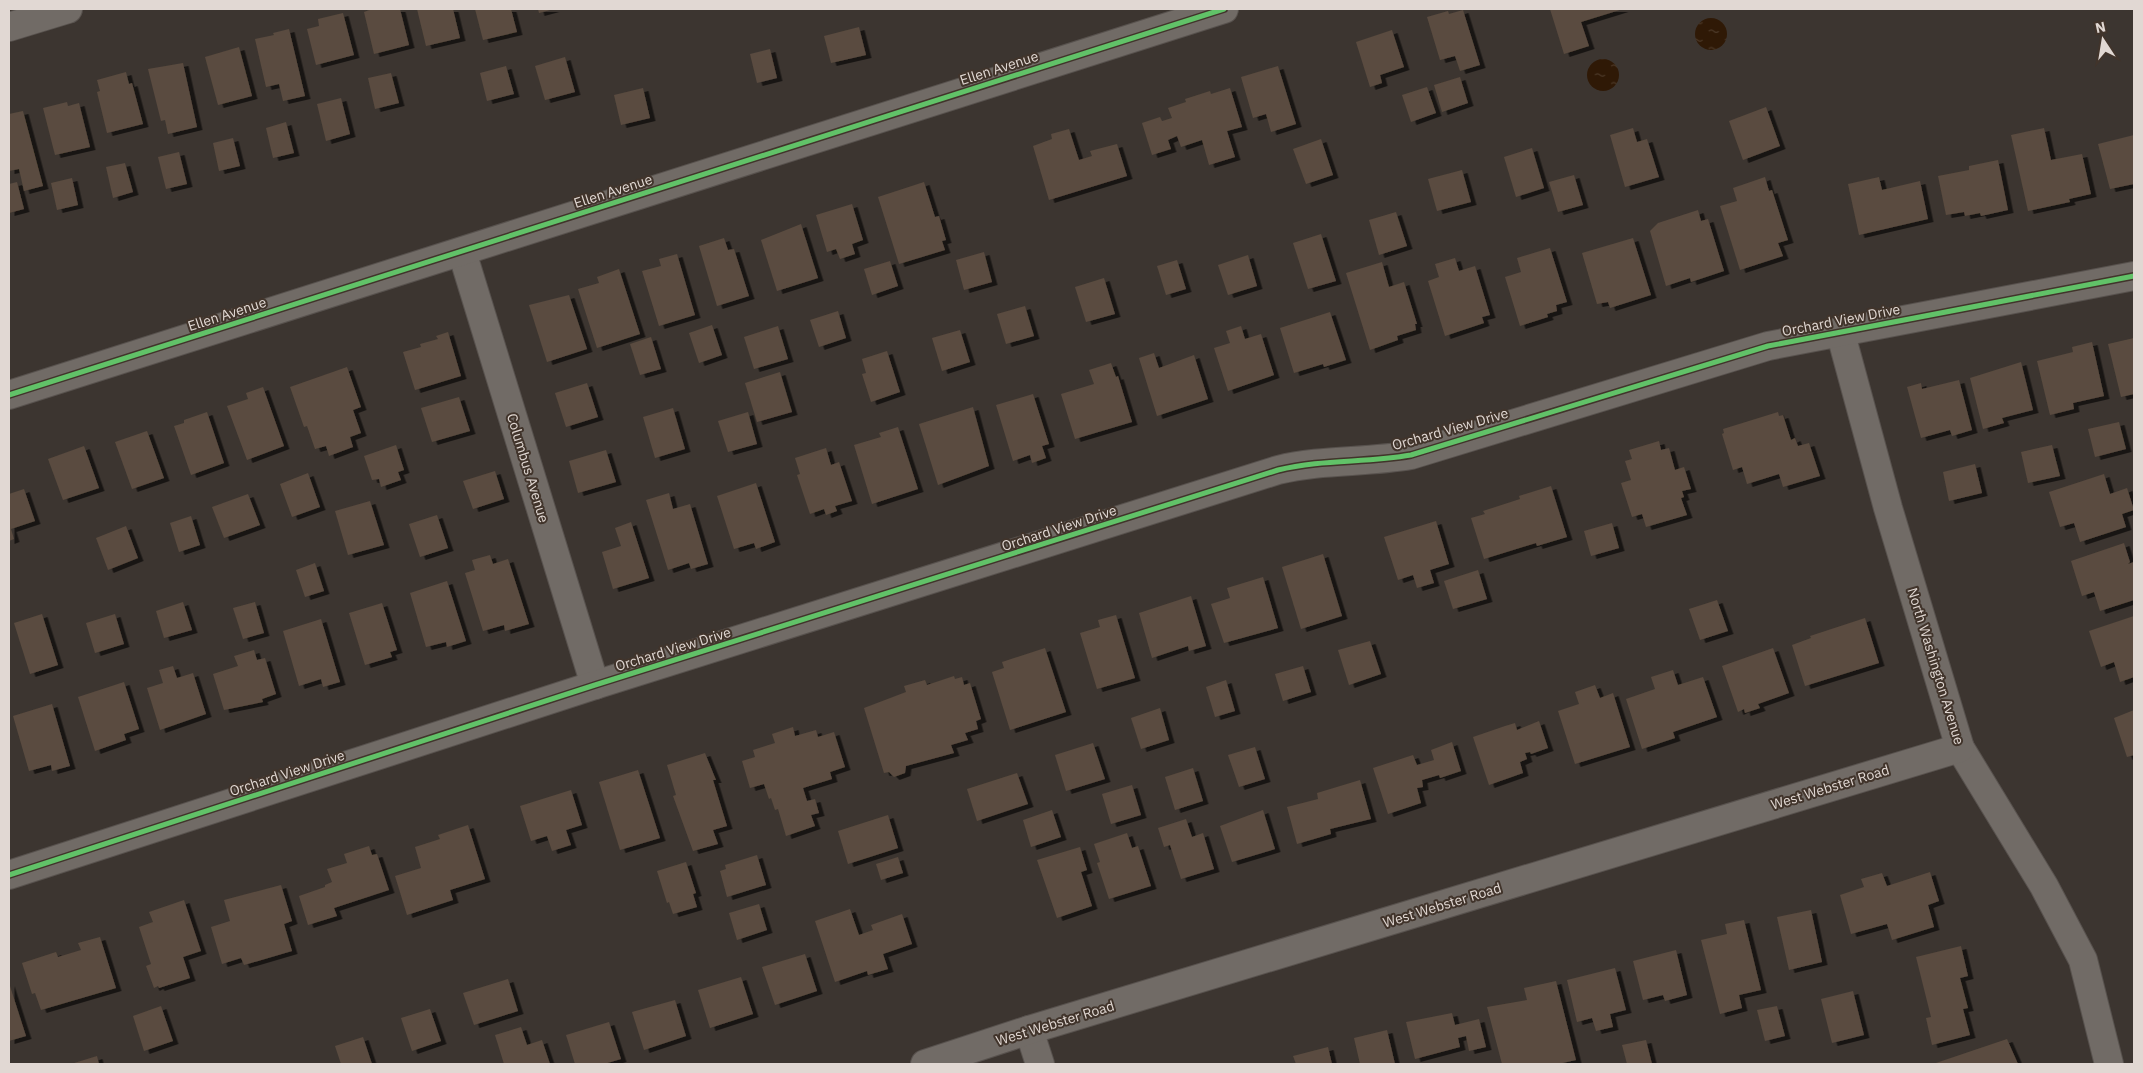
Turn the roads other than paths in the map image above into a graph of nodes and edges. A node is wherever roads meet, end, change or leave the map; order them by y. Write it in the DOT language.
graph roads {
  1 [pos="68,9"];
  2 [pos="1224,9"];
  3 [pos="9,27"];
  4 [pos="462,252"];
  5 [pos="2134,276"];
  6 [pos="1840,331"];
  7 [pos="9,395"];
  8 [pos="595,685"];
  9 [pos="1960,748"];
  10 [pos="9,875"];
  11 [pos="1029,1030"];
  12 [pos="925,1064"];
  13 [pos="1040,1064"];
  14 [pos="2109,1064"];
  1 -- 3 [label="street"];
  2 -- 4 [label="street, Ellen Avenue"];
  4 -- 7 [label="street, Ellen Avenue"];
  4 -- 8 [label="street, Columbus Avenue"];
  5 -- 6 [label="street, Orchard View Drive"];
  6 -- 8 [label="street, Orchard View Drive"];
  6 -- 9 [label="street, North Washington Avenue"];
  8 -- 10 [label="street, Orchard View Drive"];
  9 -- 11 [label="street, West Webster Road"];
  9 -- 14 [label="street, North Washington Avenue"];
  11 -- 12 [label="street, West Webster Road"];
  11 -- 13 [label="street"];
}
